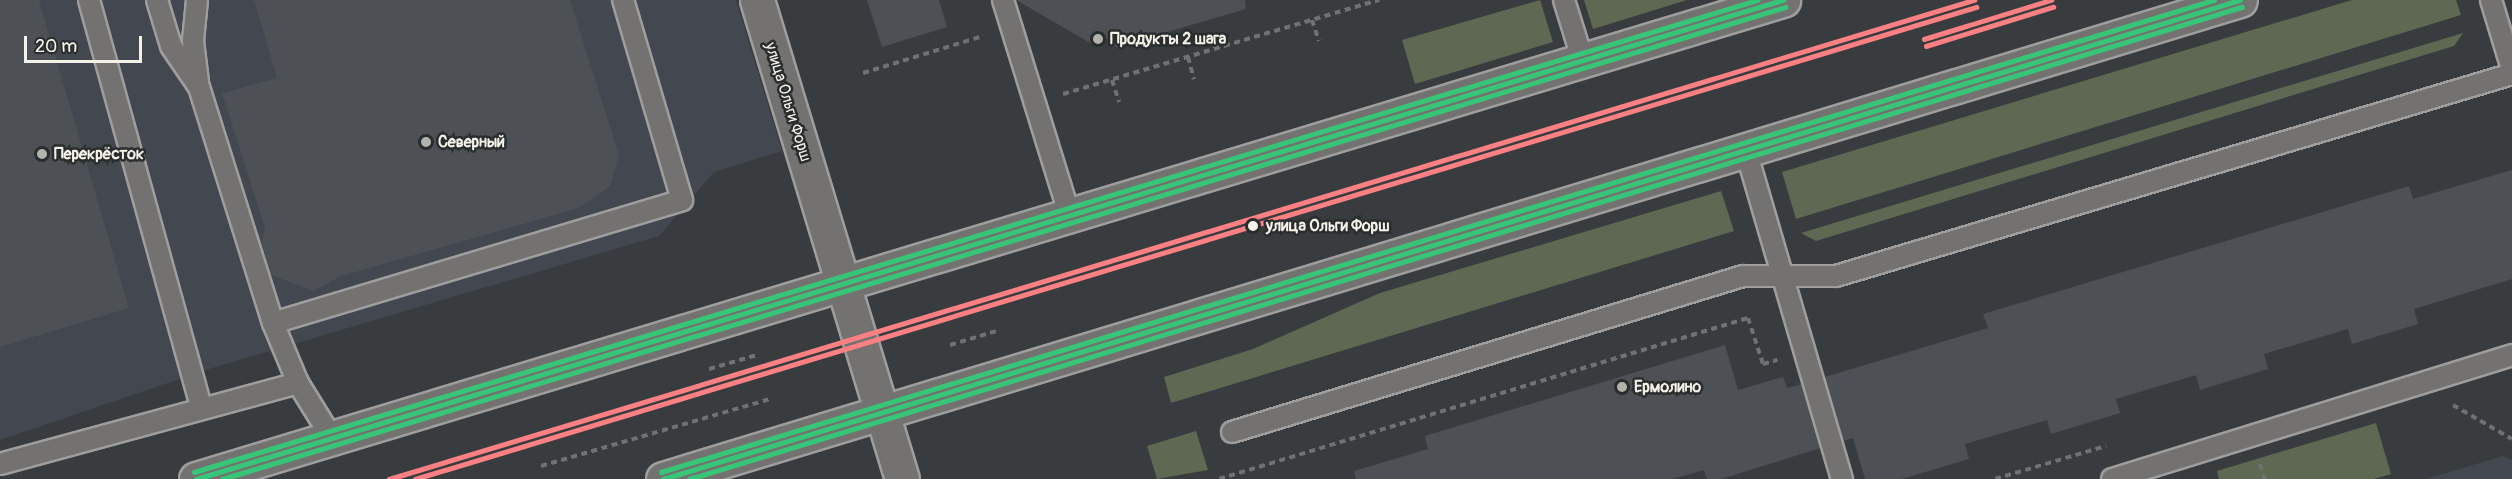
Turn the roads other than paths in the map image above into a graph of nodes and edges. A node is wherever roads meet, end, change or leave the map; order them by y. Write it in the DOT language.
graph roads {
  1 [pos="89,0"];
  2 [pos="157,0"];
  3 [pos="197,0"];
  4 [pos="623,0"];
  5 [pos="757,0"];
  6 [pos="1003,0"];
  7 [pos="1564,0"];
  8 [pos="1783,0"];
  9 [pos="2240,0"];
  10 [pos="2491,0"];
  11 [pos="1583,61"];
  12 [pos="2512,69"];
  13 [pos="2512,74"];
  14 [pos="198,87"];
  15 [pos="1746,151"];
  16 [pos="1070,216"];
  17 [pos="1782,276"];
  18 [pos="843,285"];
  19 [pos="273,323"];
  20 [pos="2512,354"];
  21 [pos="298,383"];
  22 [pos="201,407"];
  23 [pos="882,413"];
  24 [pos="1232,432"];
  25 [pos="332,438"];
  26 [pos="0,464"];
  27 [pos="196,479"];
  28 [pos="663,479"];
  29 [pos="902,479"];
  30 [pos="1842,479"];
  31 [pos="2112,479"];
  1 -- 22 [label="lane"];
  2 -- 14 [label="lane"];
  3 -- 14 [label="lane"];
  4 -- 19 [label="lane"];
  5 -- 18 [label="main road, улица Ольги Форш"];
  6 -- 16 [label="lane"];
  7 -- 11 [label="lane"];
  8 -- 11 [label="main road"];
  9 -- 15 [label="main road"];
  10 -- 12 [label="lane"];
  11 -- 16 [label="main road"];
  13 -- 17 [label="lane"];
  14 -- 19 [label="lane"];
  15 -- 17 [label="lane"];
  15 -- 23 [label="main road"];
  16 -- 18 [label="main road"];
  17 -- 24 [label="lane"];
  17 -- 30 [label="lane"];
  18 -- 23 [label="main road, улица Ольги Форш"];
  18 -- 25 [label="main road"];
  19 -- 21 [label="lane"];
  20 -- 31 [label="lane"];
  21 -- 22 [label="lane"];
  21 -- 25 [label="lane"];
  22 -- 26 [label="lane"];
  23 -- 28 [label="main road"];
  23 -- 29 [label="main road, улица Ольги Форш"];
  25 -- 27 [label="main road"];
}
